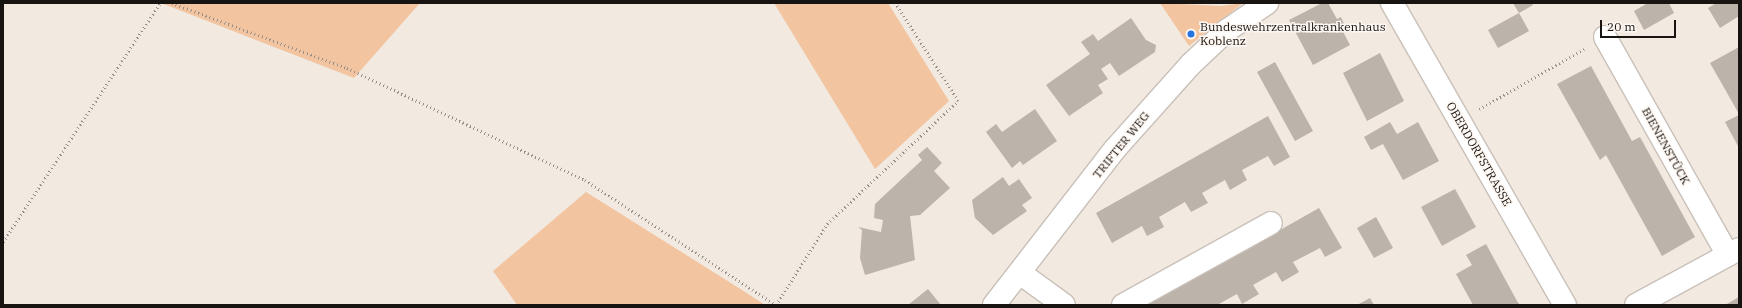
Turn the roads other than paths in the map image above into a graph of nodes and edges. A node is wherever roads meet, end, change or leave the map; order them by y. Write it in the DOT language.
graph roads {
  1 [pos="1267,3"];
  2 [pos="1392,3"];
  3 [pos="1605,37"];
  4 [pos="1271,223"];
  5 [pos="1733,252"];
  6 [pos="1020,274"];
  7 [pos="994,305"];
  8 [pos="1064,305"];
  9 [pos="1124,305"];
  10 [pos="1565,305"];
  11 [pos="1636,305"];
  1 -- 6 [label="street, TRIFTER WEG"];
  2 -- 10 [label="street, OBERDORFSTRASSE"];
  3 -- 5 [label="street, BIENENSTÜCK"];
  4 -- 9 [label="street"];
  5 -- 11 [label="street, BIENENSTÜCK"];
  6 -- 7 [label="street, TRIFTER WEG"];
  6 -- 8 [label="street"];
}
